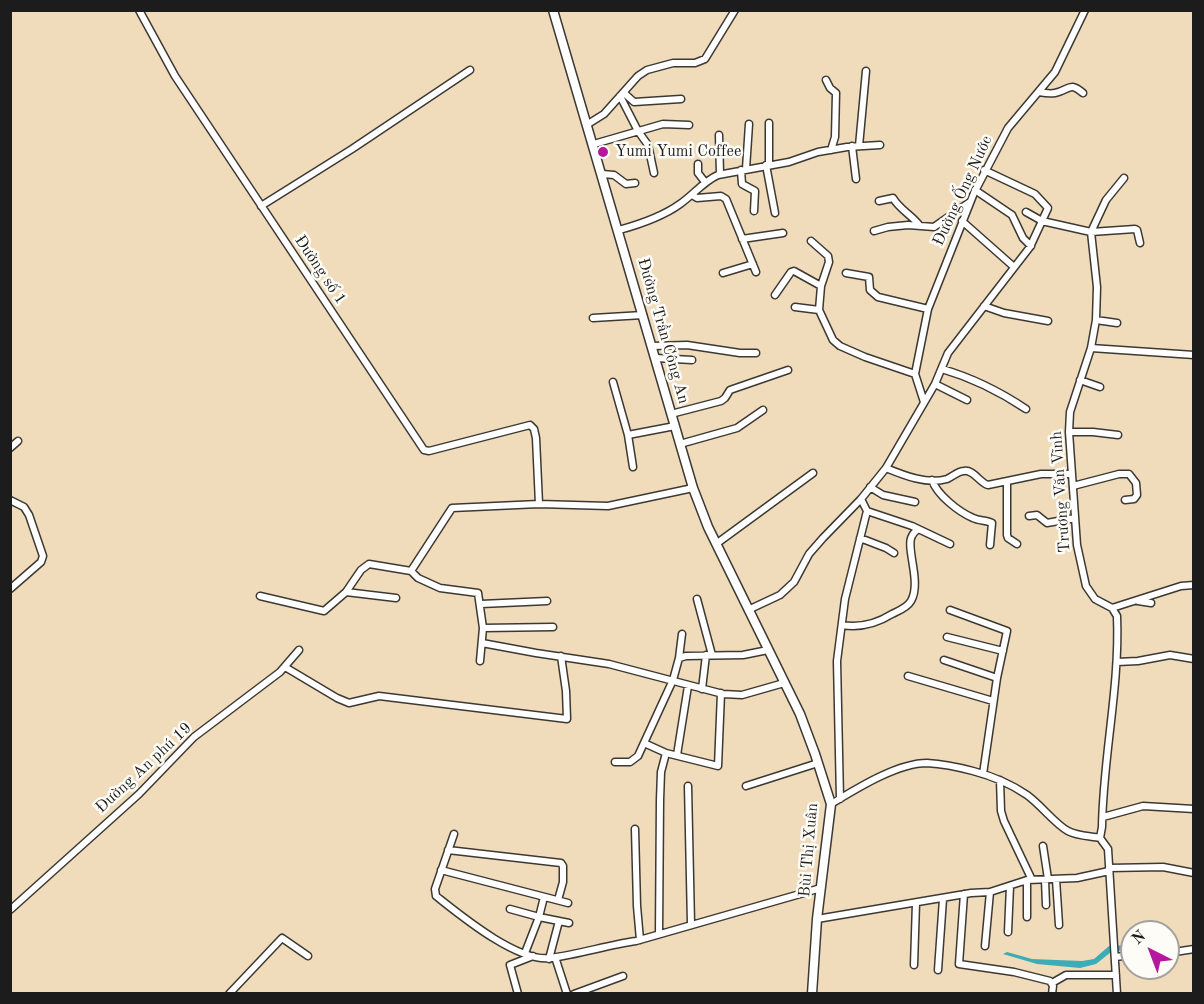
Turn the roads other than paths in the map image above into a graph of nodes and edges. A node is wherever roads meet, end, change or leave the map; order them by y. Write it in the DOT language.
graph roads {
  1 [pos="139,10"];
  2 [pos="553,10"];
  3 [pos="735,10"];
  4 [pos="1085,10"];
  5 [pos="470,70"];
  6 [pos="866,70"];
  7 [pos="826,80"];
  8 [pos="1039,92"];
  9 [pos="1083,93"];
  10 [pos="622,95"];
  11 [pos="681,99"];
  12 [pos="769,123"];
  13 [pos="588,124"];
  14 [pos="749,124"];
  15 [pos="689,125"];
  16 [pos="638,130"];
  17 [pos="719,135"];
  18 [pos="594,144"];
  19 [pos="880,145"];
  20 [pos="852,146"];
  21 [pos="859,146"];
  22 [pos="831,150"];
  23 [pos="698,164"];
  24 [pos="768,165"];
  25 [pos="743,169"];
  26 [pos="984,170"];
  27 [pos="654,173"];
  28 [pos="602,174"];
  29 [pos="720,174"];
  30 [pos="1124,178"];
  31 [pos="855,179"];
  32 [pos="705,182"];
  33 [pos="635,183"];
  34 [pos="975,190"];
  35 [pos="692,195"];
  36 [pos="879,201"];
  37 [pos="970,202"];
  38 [pos="261,206"];
  39 [pos="754,211"];
  40 [pos="1026,212"];
  41 [pos="775,213"];
  42 [pos="962,221"];
  43 [pos="1042,221"];
  44 [pos="920,226"];
  45 [pos="619,230"];
  46 [pos="874,231"];
  47 [pos="1091,232"];
  48 [pos="783,233"];
  49 [pos="742,239"];
  50 [pos="811,241"];
  51 [pos="1140,243"];
  52 [pos="1030,246"];
  53 [pos="753,264"];
  54 [pos="1014,267"];
  55 [pos="756,272"];
  56 [pos="723,273"];
  57 [pos="846,273"];
  58 [pos="821,286"];
  59 [pos="775,295"];
  60 [pos="984,306"];
  61 [pos="795,307"];
  62 [pos="928,309"];
  63 [pos="819,310"];
  64 [pos="643,315"];
  65 [pos="593,318"];
  66 [pos="1096,320"];
  67 [pos="1048,321"];
  68 [pos="1117,323"];
  69 [pos="652,346"];
  70 [pos="1091,348"];
  71 [pos="756,353"];
  72 [pos="1194,355"];
  73 [pos="656,358"];
  74 [pos="692,360"];
  75 [pos="942,369"];
  76 [pos="788,370"];
  77 [pos="915,374"];
  78 [pos="1080,380"];
  79 [pos="613,382"];
  80 [pos="935,384"];
  81 [pos="1100,387"];
  82 [pos="967,400"];
  83 [pos="924,402"];
  84 [pos="1026,408"];
  85 [pos="763,410"];
  86 [pos="671,414"];
  87 [pos="675,426"];
  88 [pos="1069,432"];
  89 [pos="628,435"];
  90 [pos="1118,435"];
  91 [pos="18,441"];
  92 [pos="680,444"];
  93 [pos="10,448"];
  94 [pos="633,467"];
  95 [pos="885,468"];
  96 [pos="813,473"];
  97 [pos="1072,474"];
  98 [pos="932,480"];
  99 [pos="1007,482"];
  100 [pos="1073,486"];
  101 [pos="870,487"];
  102 [pos="693,488"];
  103 [pos="861,499"];
  104 [pos="10,500"];
  105 [pos="1125,500"];
  106 [pos="539,501"];
  107 [pos="915,502"];
  108 [pos="867,511"];
  109 [pos="1029,516"];
  110 [pos="1075,518"];
  111 [pos="918,529"];
  112 [pos="860,538"];
  113 [pos="716,544"];
  114 [pos="950,544"];
  115 [pos="1017,544"];
  116 [pos="990,545"];
  117 [pos="894,554"];
  118 [pos="411,571"];
  119 [pos="1194,585"];
  120 [pos="10,590"];
  121 [pos="346,592"];
  122 [pos="260,596"];
  123 [pos="396,598"];
  124 [pos="697,599"];
  125 [pos="1138,601"];
  126 [pos="547,602"];
  127 [pos="1151,603"];
  128 [pos="480,604"];
  129 [pos="1112,608"];
  130 [pos="748,610"];
  131 [pos="950,610"];
  132 [pos="842,625"];
  133 [pos="553,627"];
  134 [pos="483,628"];
  135 [pos="682,634"];
  136 [pos="947,637"];
  137 [pos="482,642"];
  138 [pos="299,650"];
  139 [pos="768,650"];
  140 [pos="1003,651"];
  141 [pos="709,655"];
  142 [pos="561,656"];
  143 [pos="680,658"];
  144 [pos="1194,659"];
  145 [pos="944,660"];
  146 [pos="480,661"];
  147 [pos="1117,662"];
  148 [pos="285,667"];
  149 [pos="908,676"];
  150 [pos="997,678"];
  151 [pos="673,680"];
  152 [pos="784,683"];
  153 [pos="688,686"];
  154 [pos="702,689"];
  155 [pos="721,693"];
  156 [pos="993,700"];
  157 [pos="644,743"];
  158 [pos="666,753"];
  159 [pos="676,755"];
  160 [pos="615,762"];
  161 [pos="818,764"];
  162 [pos="983,774"];
  163 [pos="1000,780"];
  164 [pos="688,786"];
  165 [pos="746,786"];
  166 [pos="840,799"];
  167 [pos="831,804"];
  168 [pos="1193,811"];
  169 [pos="1103,816"];
  170 [pos="635,829"];
  171 [pos="454,834"];
  172 [pos="1100,838"];
  173 [pos="1043,846"];
  174 [pos="448,850"];
  175 [pos="441,870"];
  176 [pos="1109,870"];
  177 [pos="1194,873"];
  178 [pos="1056,879"];
  179 [pos="1030,880"];
  180 [pos="1046,880"];
  181 [pos="1010,886"];
  182 [pos="821,888"];
  183 [pos="990,892"];
  184 [pos="964,894"];
  185 [pos="544,897"];
  186 [pos="943,899"];
  187 [pos="558,900"];
  188 [pos="568,903"];
  189 [pos="916,903"];
  190 [pos="1046,905"];
  191 [pos="510,909"];
  192 [pos="10,910"];
  193 [pos="539,917"];
  194 [pos="1027,917"];
  195 [pos="817,919"];
  196 [pos="559,921"];
  197 [pos="569,923"];
  198 [pos="692,924"];
  199 [pos="1059,925"];
  200 [pos="1008,932"];
  201 [pos="659,934"];
  202 [pos="640,940"];
  203 [pos="985,946"];
  204 [pos="525,953"];
  205 [pos="1115,955"];
  206 [pos="1120,955"];
  207 [pos="308,956"];
  208 [pos="534,956"];
  209 [pos="552,958"];
  210 [pos="914,965"];
  211 [pos="938,970"];
  212 [pos="1116,975"];
  213 [pos="623,976"];
  214 [pos="1052,983"];
  215 [pos="229,993"];
  216 [pos="518,993"];
  217 [pos="567,993"];
  218 [pos="574,993"];
  219 [pos="812,993"];
  220 [pos="1052,993"];
  221 [pos="1117,993"];
  1 -- 38 [label="street, Đường số 1"];
  2 -- 13 [label="main road, Đường Trần Công An"];
  3 -- 10 [label="street"];
  4 -- 8 [label="street, Đường Ống Nước"];
  5 -- 38 [label="street"];
  6 -- 21 [label="street"];
  7 -- 22 [label="street"];
  8 -- 9 [label="street"];
  8 -- 26 [label="street, Đường Ống Nước"];
  10 -- 11 [label="street"];
  10 -- 13 [label="street"];
  10 -- 16 [label="street"];
  12 -- 24 [label="street"];
  13 -- 18 [label="main road, Đường Trần Công An"];
  14 -- 25 [label="street"];
  15 -- 16 [label="street"];
  16 -- 18 [label="street"];
  16 -- 27 [label="street"];
  17 -- 29 [label="street"];
  18 -- 28 [label="main road, Đường Trần Công An"];
  19 -- 21 [label="street"];
  20 -- 21 [label="street"];
  20 -- 22 [label="street"];
  20 -- 31 [label="street"];
  22 -- 24 [label="street"];
  23 -- 32 [label="street"];
  24 -- 25 [label="street"];
  24 -- 41 [label="street"];
  25 -- 29 [label="street"];
  25 -- 39 [label="street"];
  26 -- 34 [label="street, Đường Ống Nước"];
  26 -- 43 [label="street"];
  28 -- 33 [label="street"];
  28 -- 45 [label="main road, Đường Trần Công An"];
  29 -- 32 [label="street"];
  30 -- 47 [label="street"];
  32 -- 35 [label="street"];
  34 -- 37 [label="street, Đường Ống Nước"];
  34 -- 52 [label="street"];
  35 -- 45 [label="street"];
  35 -- 49 [label="street"];
  36 -- 44 [label="street"];
  37 -- 42 [label="street, Đường Ống Nước"];
  37 -- 44 [label="street"];
  38 -- 106 [label="street, Đường số 1"];
  40 -- 43 [label="street"];
  42 -- 54 [label="street"];
  42 -- 62 [label="street, Đường Ống Nước"];
  43 -- 47 [label="street"];
  43 -- 52 [label="street"];
  44 -- 46 [label="street"];
  45 -- 64 [label="main road, Đường Trần Công An"];
  47 -- 51 [label="street"];
  47 -- 66 [label="street, Trương Văn Vĩnh"];
  48 -- 49 [label="street"];
  49 -- 53 [label="street"];
  50 -- 58 [label="street"];
  52 -- 54 [label="street"];
  53 -- 55 [label="street"];
  53 -- 56 [label="street"];
  54 -- 60 [label="street"];
  57 -- 62 [label="street"];
  58 -- 59 [label="street"];
  58 -- 63 [label="street"];
  60 -- 67 [label="street"];
  60 -- 75 [label="street"];
  61 -- 63 [label="street"];
  62 -- 77 [label="street, Đường Ống Nước"];
  63 -- 77 [label="street"];
  64 -- 65 [label="street"];
  64 -- 69 [label="main road, Đường Trần Công An"];
  66 -- 68 [label="street"];
  66 -- 70 [label="street, Trương Văn Vĩnh"];
  69 -- 71 [label="street"];
  69 -- 73 [label="main road, Đường Trần Công An"];
  70 -- 72 [label="street"];
  70 -- 78 [label="street, Trương Văn Vĩnh"];
  73 -- 74 [label="street"];
  73 -- 86 [label="main road, Đường Trần Công An"];
  75 -- 80 [label="street"];
  75 -- 84 [label="street"];
  76 -- 86 [label="street"];
  77 -- 83 [label="street, Đường Ống Nước"];
  78 -- 81 [label="street"];
  78 -- 88 [label="street, Trương Văn Vĩnh"];
  79 -- 89 [label="street"];
  80 -- 82 [label="street"];
  80 -- 83 [label="street"];
  83 -- 95 [label="street"];
  85 -- 92 [label="street"];
  86 -- 87 [label="main road, Đường Trần Công An"];
  87 -- 89 [label="street"];
  87 -- 92 [label="main road, Đường Trần Công An"];
  88 -- 90 [label="street"];
  88 -- 97 [label="street, Trương Văn Vĩnh"];
  89 -- 94 [label="street"];
  91 -- 93 [label="street"];
  92 -- 102 [label="main road, Đường Trần Công An"];
  95 -- 98 [label="street"];
  95 -- 101 [label="street"];
  96 -- 113 [label="street"];
  97 -- 99 [label="street"];
  97 -- 100 [label="street, Trương Văn Vĩnh"];
  98 -- 99 [label="street"];
  98 -- 116 [label="street"];
  99 -- 115 [label="street"];
  100 -- 105 [label="street"];
  100 -- 110 [label="street, Trương Văn Vĩnh"];
  101 -- 103 [label="street"];
  101 -- 107 [label="street"];
  102 -- 106 [label="street"];
  102 -- 113 [label="main road, Đường Trần Công An"];
  103 -- 108 [label="street"];
  103 -- 130 [label="street"];
  104 -- 120 [label="street"];
  106 -- 118 [label="street"];
  108 -- 111 [label="street"];
  108 -- 112 [label="street"];
  109 -- 110 [label="street"];
  110 -- 129 [label="street, Trương Văn Vĩnh"];
  111 -- 114 [label="street"];
  111 -- 132 [label="street"];
  112 -- 117 [label="street"];
  112 -- 132 [label="street"];
  113 -- 130 [label="main road, Đường Trần Công An"];
  118 -- 121 [label="street"];
  118 -- 128 [label="street"];
  119 -- 125 [label="street"];
  121 -- 122 [label="street"];
  121 -- 123 [label="street"];
  124 -- 141 [label="street"];
  125 -- 127 [label="street"];
  125 -- 129 [label="street"];
  126 -- 128 [label="street"];
  128 -- 134 [label="street"];
  129 -- 147 [label="street"];
  130 -- 139 [label="main road, Đường Trần Công An"];
  131 -- 140 [label="street"];
  132 -- 166 [label="street"];
  133 -- 134 [label="street"];
  134 -- 137 [label="street"];
  135 -- 143 [label="street"];
  136 -- 140 [label="street"];
  137 -- 142 [label="street"];
  137 -- 146 [label="street"];
  138 -- 148 [label="street, Đường An phú 19"];
  139 -- 141 [label="street"];
  139 -- 152 [label="main road, Bùi Thị Xuân"];
  140 -- 150 [label="street"];
  141 -- 143 [label="street"];
  141 -- 154 [label="street"];
  142 -- 148 [label="street"];
  142 -- 151 [label="street"];
  143 -- 151 [label="street"];
  144 -- 147 [label="street"];
  145 -- 150 [label="street"];
  147 -- 169 [label="street"];
  148 -- 192 [label="street, Đường An phú 19"];
  149 -- 156 [label="street"];
  150 -- 156 [label="street"];
  151 -- 153 [label="street"];
  151 -- 157 [label="street"];
  152 -- 155 [label="street"];
  152 -- 161 [label="main road, Bùi Thị Xuân"];
  153 -- 154 [label="street"];
  153 -- 159 [label="street"];
  154 -- 155 [label="street"];
  155 -- 159 [label="street"];
  156 -- 162 [label="street"];
  157 -- 158 [label="street"];
  157 -- 160 [label="street"];
  158 -- 159 [label="street"];
  158 -- 201 [label="street"];
  161 -- 165 [label="street"];
  161 -- 167 [label="main road, Bùi Thị Xuân"];
  162 -- 163 [label="street"];
  162 -- 166 [label="street"];
  163 -- 172 [label="street"];
  163 -- 179 [label="street"];
  164 -- 198 [label="street"];
  166 -- 167 [label="street"];
  167 -- 182 [label="main road, Bùi Thị Xuân"];
  168 -- 169 [label="street"];
  169 -- 172 [label="street"];
  170 -- 202 [label="street"];
  171 -- 174 [label="street"];
  172 -- 176 [label="street"];
  173 -- 180 [label="street"];
  174 -- 175 [label="street"];
  174 -- 187 [label="street"];
  175 -- 185 [label="street"];
  175 -- 204 [label="street"];
  176 -- 177 [label="street"];
  176 -- 178 [label="street"];
  176 -- 205 [label="street"];
  178 -- 180 [label="street"];
  178 -- 199 [label="street"];
  179 -- 180 [label="street"];
  179 -- 181 [label="street"];
  179 -- 194 [label="street"];
  180 -- 190 [label="street"];
  181 -- 183 [label="street"];
  181 -- 200 [label="street"];
  182 -- 195 [label="main road, Bùi Thị Xuân"];
  182 -- 198 [label="street"];
  183 -- 184 [label="street"];
  183 -- 203 [label="street"];
  184 -- 186 [label="street"];
  184 -- 214 [label="street"];
  185 -- 187 [label="street"];
  185 -- 193 [label="street"];
  186 -- 189 [label="street"];
  186 -- 211 [label="street"];
  187 -- 188 [label="street"];
  189 -- 195 [label="street"];
  189 -- 210 [label="street"];
  191 -- 193 [label="street"];
  193 -- 196 [label="street"];
  193 -- 204 [label="street"];
  195 -- 219 [label="main road, Bùi Thị Xuân"];
  196 -- 197 [label="street"];
  196 -- 209 [label="street"];
  198 -- 201 [label="street"];
  201 -- 202 [label="street"];
  202 -- 209 [label="street"];
  204 -- 208 [label="street"];
  205 -- 206 [label="street"];
  205 -- 212 [label="street"];
  207 -- 215 [label="street"];
  208 -- 209 [label="street"];
  208 -- 216 [label="street"];
  209 -- 217 [label="street"];
  212 -- 214 [label="street"];
  212 -- 221 [label="street"];
  213 -- 218 [label="street"];
  214 -- 220 [label="street"];
}
